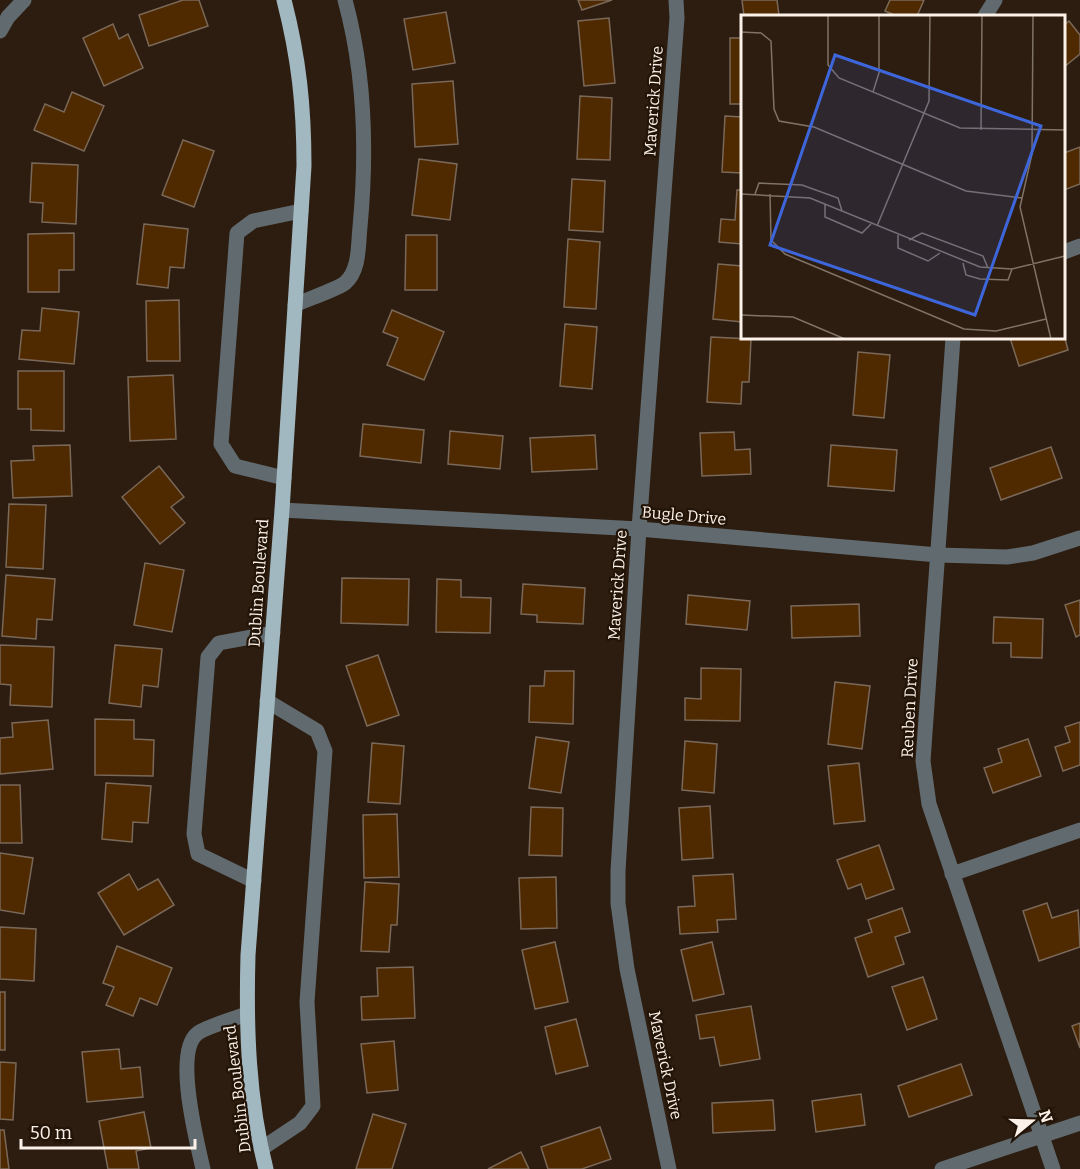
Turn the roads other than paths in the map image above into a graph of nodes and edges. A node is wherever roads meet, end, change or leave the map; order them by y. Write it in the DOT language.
graph roads {
  1 [pos="24,0"];
  2 [pos="284,0"];
  3 [pos="345,0"];
  4 [pos="676,0"];
  5 [pos="995,0"];
  6 [pos="986,15"];
  7 [pos="0,31"];
  8 [pos="301,211"];
  9 [pos="1080,246"];
  10 [pos="1065,252"];
  11 [pos="295,305"];
  12 [pos="953,339"];
  13 [pos="284,478"];
  14 [pos="282,510"];
  15 [pos="639,529"];
  16 [pos="1080,538"];
  17 [pos="938,555"];
  18 [pos="273,633"];
  19 [pos="267,701"];
  20 [pos="1080,830"];
  21 [pos="952,874"];
  22 [pos="254,880"];
  23 [pos="246,1014"];
  24 [pos="1080,1123"];
  25 [pos="1042,1136"];
  26 [pos="261,1149"];
  27 [pos="203,1169"];
  28 [pos="266,1169"];
  29 [pos="669,1169"];
  30 [pos="942,1169"];
  31 [pos="1053,1169"];
  1 -- 7 [label="street"];
  2 -- 8 [label="main road, Dublin Boulevard"];
  3 -- 11 [label="street"];
  4 -- 15 [label="street, Maverick Drive"];
  5 -- 6 [label="street"];
  8 -- 11 [label="main road, Dublin Boulevard"];
  8 -- 13 [label="street"];
  9 -- 10 [label="street"];
  11 -- 13 [label="main road, Dublin Boulevard"];
  12 -- 17 [label="street, Reuben Drive"];
  13 -- 14 [label="main road, Dublin Boulevard"];
  14 -- 15 [label="street, Bugle Drive"];
  14 -- 18 [label="main road, Dublin Boulevard"];
  15 -- 17 [label="street, Bugle Drive"];
  15 -- 29 [label="street, Maverick Drive"];
  16 -- 17 [label="street, Bugle Drive"];
  17 -- 21 [label="street, Reuben Drive"];
  18 -- 19 [label="main road, Dublin Boulevard"];
  18 -- 22 [label="street"];
  19 -- 22 [label="main road, Dublin Boulevard"];
  19 -- 26 [label="street"];
  20 -- 21 [label="street"];
  21 -- 25 [label="street, Reuben Drive"];
  22 -- 23 [label="main road, Dublin Boulevard"];
  23 -- 26 [label="main road, Dublin Boulevard"];
  23 -- 27 [label="street"];
  24 -- 25 [label="street"];
  25 -- 30 [label="street"];
  25 -- 31 [label="street, Reuben Drive"];
  26 -- 28 [label="main road, Dublin Boulevard"];
}
